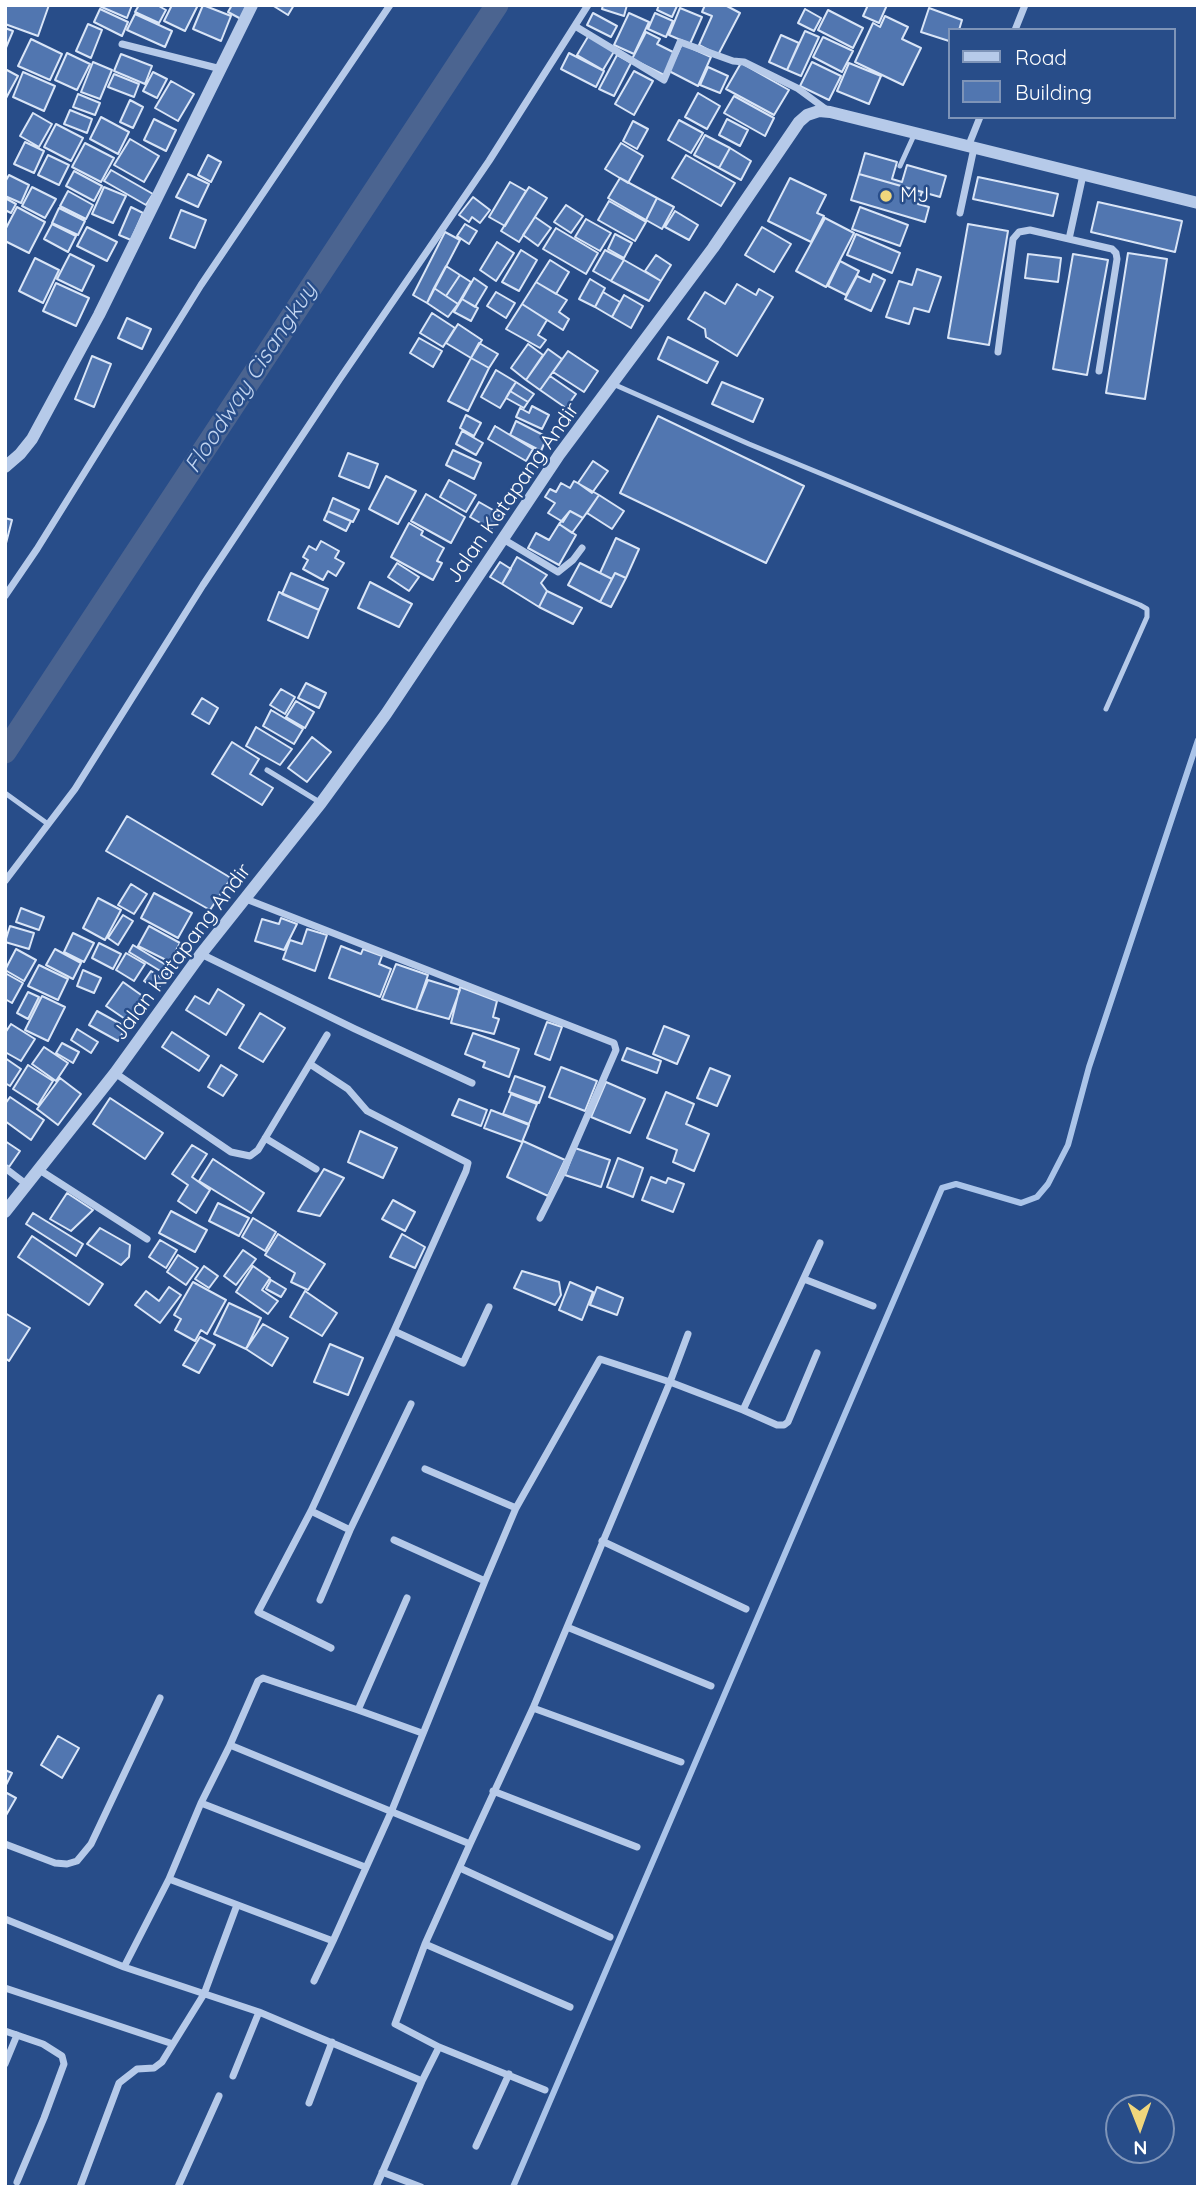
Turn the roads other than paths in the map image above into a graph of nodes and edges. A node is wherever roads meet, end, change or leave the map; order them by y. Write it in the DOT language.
graph roads {
  1 [pos="252,5"];
  2 [pos="390,5"];
  3 [pos="588,5"];
  4 [pos="1025,5"];
  5 [pos="575,26"];
  6 [pos="1016,28"];
  7 [pos="122,44"];
  8 [pos="221,69"];
  9 [pos="830,112"];
  10 [pos="978,119"];
  11 [pos="915,133"];
  12 [pos="971,147"];
  13 [pos="900,166"];
  14 [pos="1083,175"];
  15 [pos="1198,203"];
  16 [pos="960,213"];
  17 [pos="1069,239"];
  18 [pos="998,352"];
  19 [pos="1099,371"];
  20 [pos="613,384"];
  21 [pos="5,467"];
  22 [pos="503,539"];
  23 [pos="582,548"];
  24 [pos="5,596"];
  25 [pos="1106,709"];
  26 [pos="267,770"];
  27 [pos="5,793"];
  28 [pos="321,803"];
  29 [pos="48,824"];
  30 [pos="5,881"];
  31 [pos="246,899"];
  32 [pos="201,954"];
  33 [pos="327,1035"];
  34 [pos="310,1064"];
  35 [pos="115,1073"];
  36 [pos="472,1083"];
  37 [pos="265,1138"];
  38 [pos="5,1168"];
  39 [pos="38,1169"];
  40 [pos="316,1169"];
  41 [pos="26,1184"];
  42 [pos="5,1212"];
  43 [pos="540,1218"];
  44 [pos="147,1239"];
  45 [pos="820,1244"];
  46 [pos="804,1279"];
  47 [pos="873,1306"];
  48 [pos="489,1307"];
  49 [pos="394,1331"];
  50 [pos="688,1334"];
  51 [pos="817,1353"];
  52 [pos="670,1382"];
  53 [pos="411,1404"];
  54 [pos="743,1410"];
  55 [pos="425,1469"];
  56 [pos="516,1508"];
  57 [pos="311,1511"];
  58 [pos="350,1530"];
  59 [pos="394,1540"];
  60 [pos="602,1542"];
  61 [pos="485,1581"];
  62 [pos="407,1598"];
  63 [pos="320,1600"];
  64 [pos="746,1609"];
  65 [pos="567,1627"];
  66 [pos="331,1648"];
  67 [pos="710,1686"];
  68 [pos="160,1698"];
  69 [pos="533,1708"];
  70 [pos="358,1710"];
  71 [pos="422,1733"];
  72 [pos="230,1745"];
  73 [pos="681,1762"];
  74 [pos="494,1791"];
  75 [pos="201,1803"];
  76 [pos="393,1810"];
  77 [pos="5,1844"];
  78 [pos="470,1844"];
  79 [pos="637,1847"];
  80 [pos="365,1867"];
  81 [pos="460,1868"];
  82 [pos="169,1879"];
  83 [pos="237,1905"];
  84 [pos="5,1919"];
  85 [pos="610,1937"];
  86 [pos="333,1941"];
  87 [pos="425,1944"];
  88 [pos="124,1967"];
  89 [pos="314,1981"];
  90 [pos="5,1988"];
  91 [pos="205,1993"];
  92 [pos="570,2007"];
  93 [pos="259,2012"];
  94 [pos="5,2031"];
  95 [pos="17,2035"];
  96 [pos="332,2042"];
  97 [pos="173,2044"];
  98 [pos="439,2047"];
  99 [pos="5,2064"];
  100 [pos="509,2074"];
  101 [pos="233,2076"];
  102 [pos="422,2081"];
  103 [pos="545,2090"];
  104 [pos="219,2096"];
  105 [pos="309,2102"];
  106 [pos="476,2146"];
  107 [pos="382,2172"];
  108 [pos="17,2182"];
  109 [pos="80,2187"];
  110 [pos="178,2187"];
  111 [pos="376,2187"];
  112 [pos="421,2187"];
  1 -- 8 [label="street"];
  2 -- 24 [label="street"];
  3 -- 5 [label="street"];
  4 -- 6 [label="street"];
  5 -- 9 [label="street"];
  5 -- 29 [label="street"];
  7 -- 8 [label="street"];
  8 -- 21 [label="street"];
  9 -- 11 [label="street"];
  9 -- 20 [label="street, Jalan Katapang Andir"];
  10 -- 12 [label="street"];
  11 -- 12 [label="street"];
  11 -- 13 [label="lane"];
  12 -- 14 [label="street"];
  12 -- 16 [label="street"];
  14 -- 15 [label="street"];
  14 -- 17 [label="street"];
  17 -- 18 [label="street"];
  17 -- 19 [label="street"];
  20 -- 22 [label="street, Jalan Katapang Andir"];
  20 -- 25 [label="lane"];
  22 -- 23 [label="street"];
  22 -- 28 [label="street, Jalan Katapang Andir"];
  26 -- 28 [label="lane"];
  27 -- 29 [label="lane"];
  28 -- 31 [label="street, Jalan Katapang Andir"];
  29 -- 30 [label="street"];
  31 -- 32 [label="street, Jalan Katapang Andir"];
  31 -- 43 [label="street"];
  32 -- 35 [label="street, Jalan Katapang Andir"];
  32 -- 36 [label="street"];
  33 -- 34 [label="street"];
  34 -- 37 [label="street"];
  34 -- 49 [label="street"];
  35 -- 37 [label="street"];
  35 -- 39 [label="street, Jalan Katapang Andir"];
  37 -- 40 [label="street"];
  38 -- 41 [label="street"];
  39 -- 41 [label="street, Jalan Katapang Andir"];
  39 -- 44 [label="street"];
  41 -- 42 [label="street, Jalan Katapang Andir"];
  45 -- 46 [label="street"];
  46 -- 47 [label="street"];
  46 -- 54 [label="street"];
  48 -- 49 [label="street"];
  49 -- 57 [label="street"];
  50 -- 52 [label="street"];
  51 -- 54 [label="street"];
  52 -- 54 [label="street"];
  52 -- 56 [label="street"];
  52 -- 60 [label="street"];
  53 -- 58 [label="street"];
  55 -- 56 [label="street"];
  56 -- 61 [label="street"];
  57 -- 58 [label="street"];
  57 -- 66 [label="street"];
  58 -- 63 [label="street"];
  59 -- 61 [label="street"];
  60 -- 64 [label="street"];
  60 -- 65 [label="street"];
  61 -- 71 [label="street"];
  62 -- 70 [label="street"];
  65 -- 67 [label="street"];
  65 -- 69 [label="street"];
  68 -- 77 [label="street"];
  69 -- 73 [label="street"];
  69 -- 74 [label="street"];
  70 -- 71 [label="street"];
  70 -- 72 [label="street"];
  71 -- 76 [label="street"];
  72 -- 75 [label="street"];
  72 -- 76 [label="street"];
  74 -- 78 [label="street"];
  74 -- 79 [label="street"];
  75 -- 80 [label="street"];
  75 -- 82 [label="street"];
  76 -- 78 [label="street"];
  76 -- 80 [label="street"];
  78 -- 81 [label="street"];
  80 -- 86 [label="street"];
  81 -- 85 [label="street"];
  81 -- 87 [label="street"];
  82 -- 83 [label="street"];
  82 -- 88 [label="street"];
  83 -- 86 [label="street"];
  83 -- 91 [label="street"];
  84 -- 88 [label="street"];
  86 -- 89 [label="street"];
  87 -- 92 [label="street"];
  87 -- 98 [label="street"];
  88 -- 91 [label="street"];
  90 -- 97 [label="street"];
  91 -- 93 [label="street"];
  91 -- 97 [label="street"];
  93 -- 96 [label="street"];
  93 -- 101 [label="street"];
  94 -- 95 [label="street"];
  95 -- 99 [label="street"];
  95 -- 108 [label="street"];
  96 -- 102 [label="street"];
  96 -- 105 [label="street"];
  97 -- 109 [label="street"];
  98 -- 100 [label="street"];
  98 -- 102 [label="street"];
  100 -- 103 [label="street"];
  100 -- 106 [label="street"];
  102 -- 107 [label="street"];
  104 -- 110 [label="street"];
  107 -- 111 [label="street"];
  107 -- 112 [label="street"];
}
